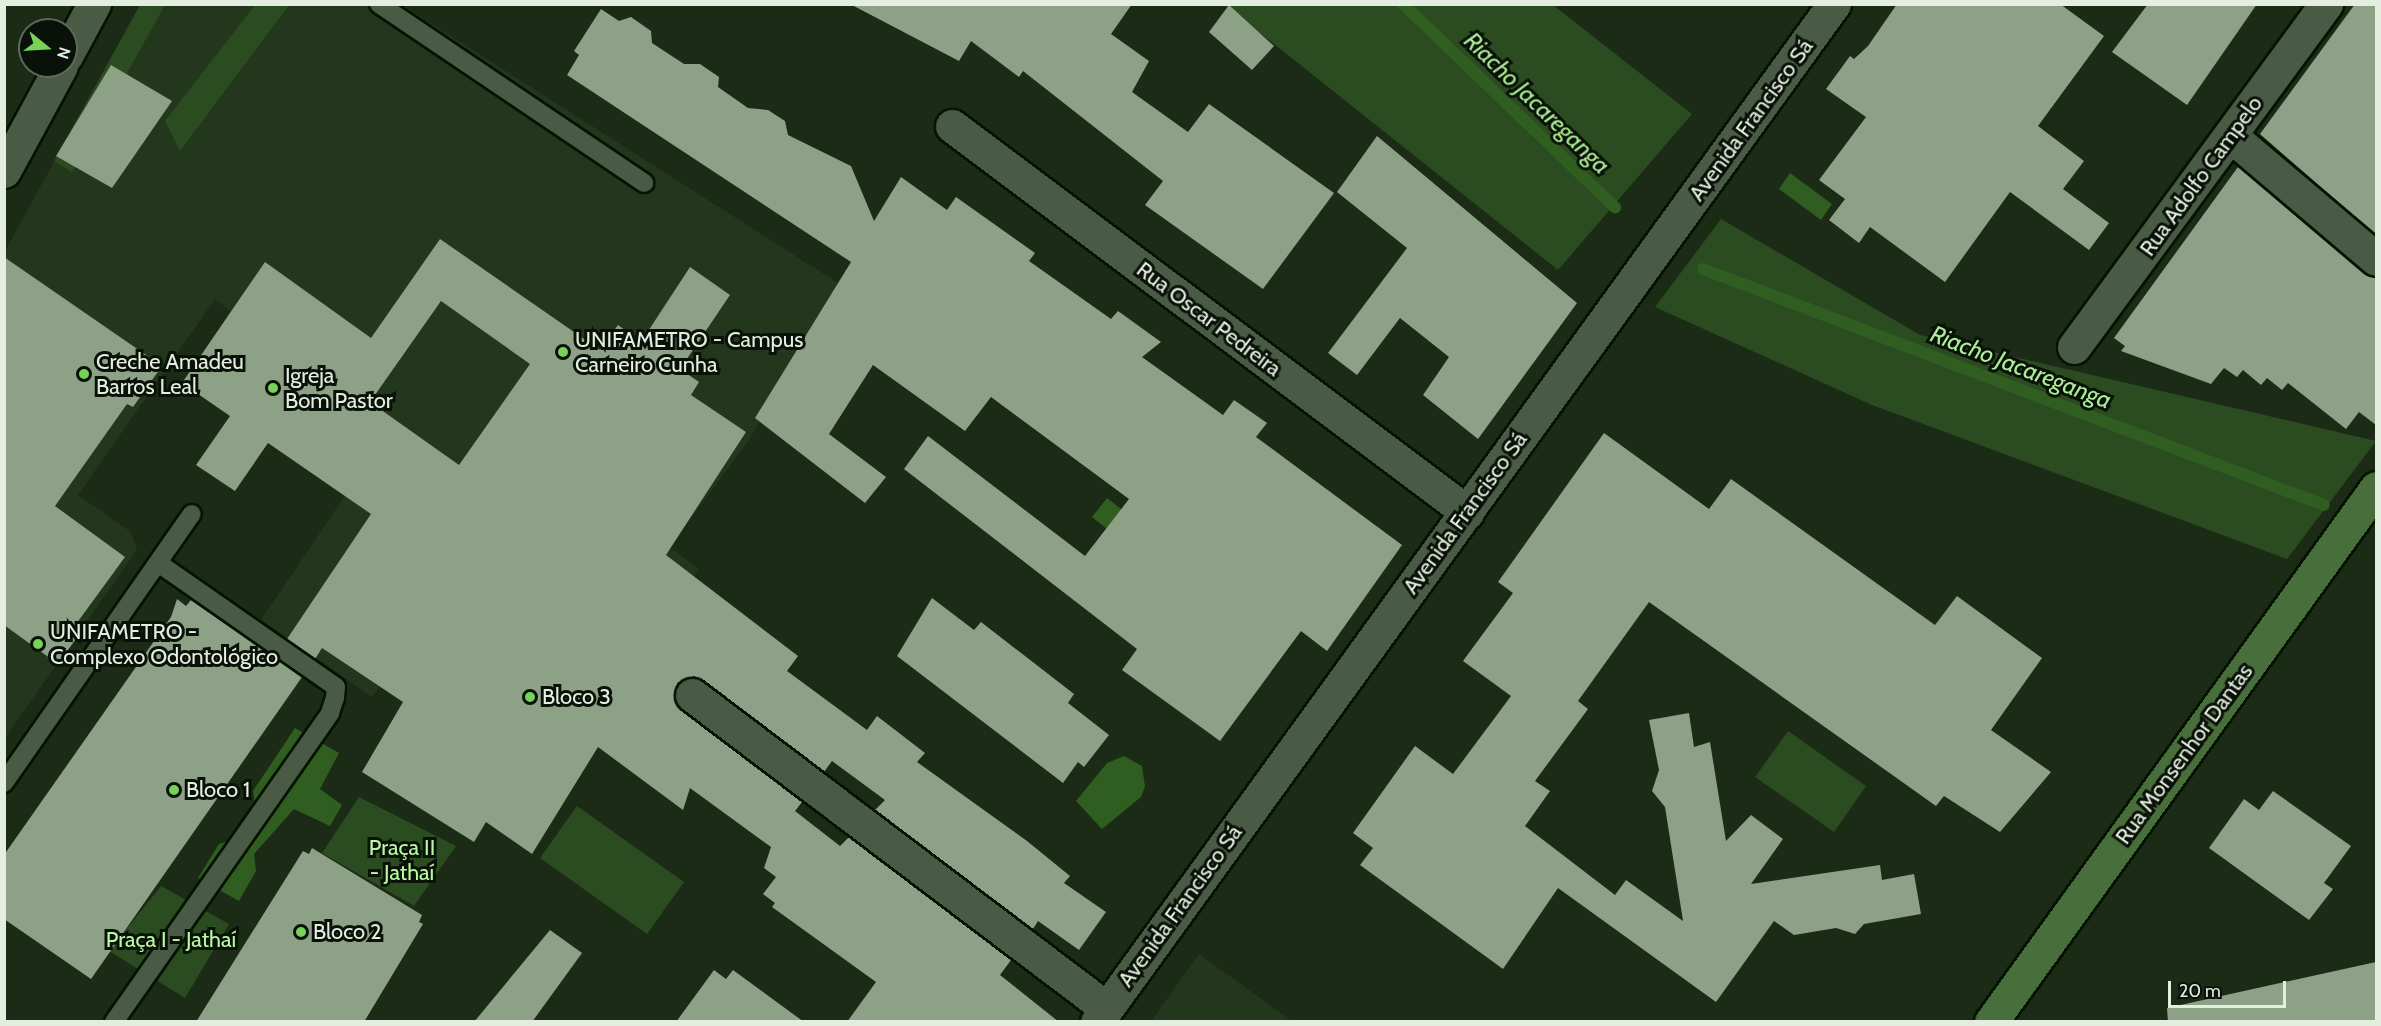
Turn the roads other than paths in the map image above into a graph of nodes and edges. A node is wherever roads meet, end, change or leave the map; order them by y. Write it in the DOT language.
graph roads {
  1 [pos="93,4"];
  2 [pos="379,4"];
  3 [pos="2326,4"];
  4 [pos="1829,6"];
  5 [pos="78,33"];
  6 [pos="54,78"];
  7 [pos="952,126"];
  8 [pos="2231,136"];
  9 [pos="4,171"];
  10 [pos="644,183"];
  11 [pos="2376,259"];
  12 [pos="2074,347"];
  13 [pos="2376,488"];
  14 [pos="1467,512"];
  15 [pos="192,514"];
  16 [pos="158,563"];
  17 [pos="692,695"];
  18 [pos="4,783"];
  19 [pos="1102,1015"];
  20 [pos="114,1022"];
  21 [pos="1991,1022"];
  1 -- 5 [label="street"];
  2 -- 10 [label="lane"];
  3 -- 8 [label="street, Rua Adolfo Campelo"];
  4 -- 14 [label="street, Avenida Francisco Sá"];
  6 -- 9 [label="street"];
  7 -- 14 [label="street, Rua Oscar Pedreira"];
  8 -- 11 [label="street"];
  8 -- 12 [label="street, Rua Adolfo Campelo"];
  13 -- 21 [label="main road, Rua Monsenhor Dantas"];
  14 -- 19 [label="street, Avenida Francisco Sá"];
  15 -- 16 [label="lane"];
  16 -- 18 [label="lane"];
  16 -- 20 [label="lane"];
  17 -- 19 [label="street"];
}
